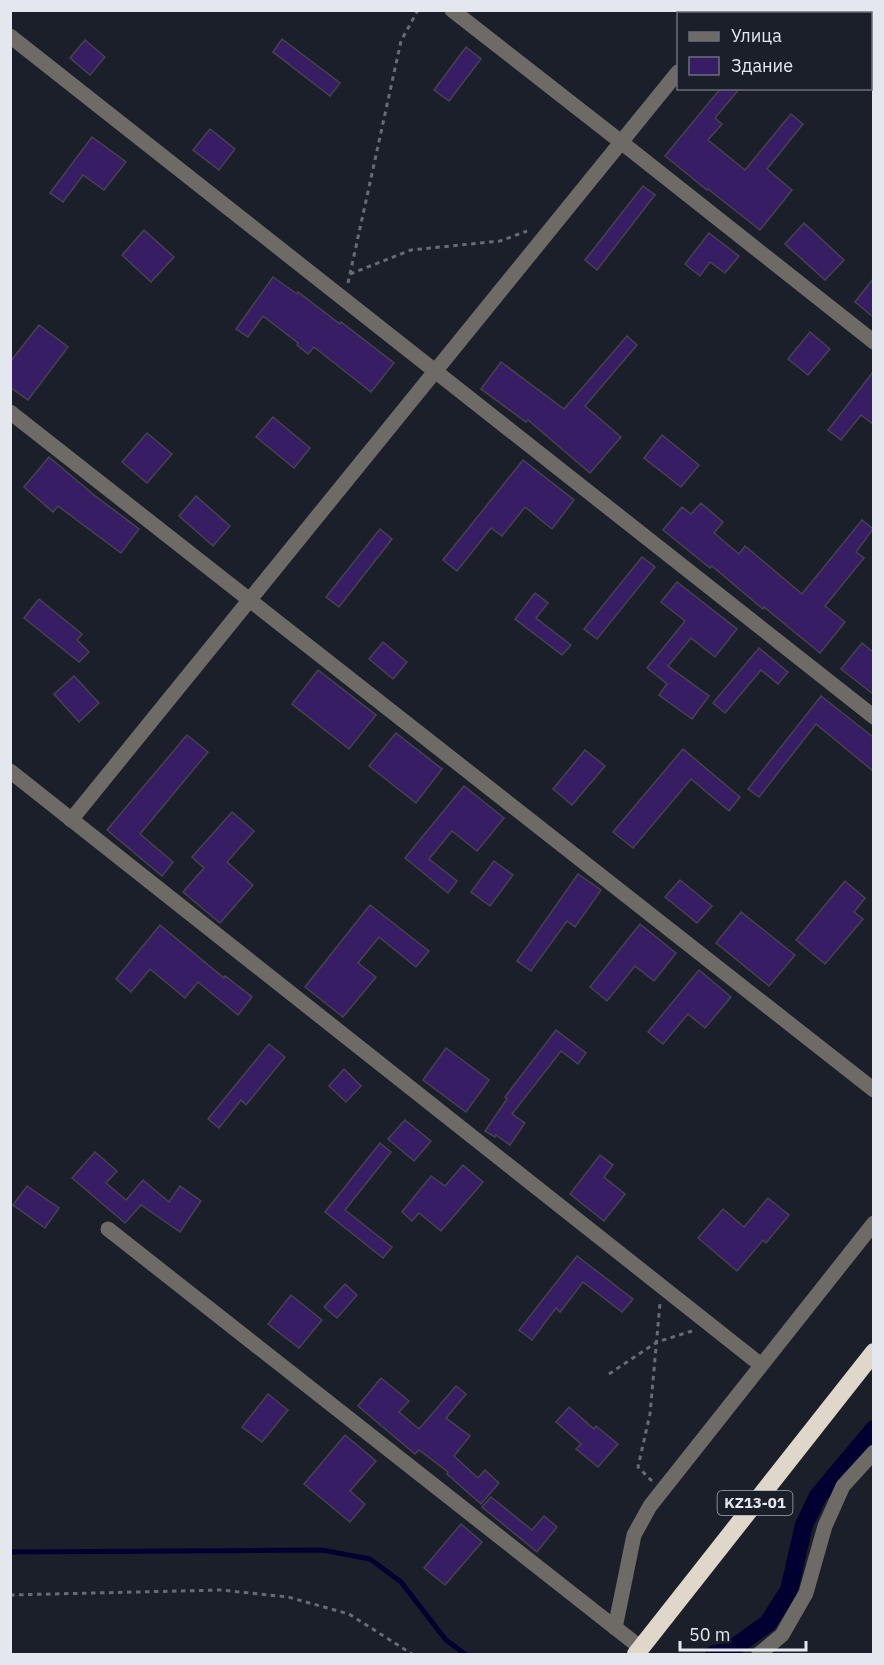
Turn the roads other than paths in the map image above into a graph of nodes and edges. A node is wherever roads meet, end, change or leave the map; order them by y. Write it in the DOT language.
graph roads {
  1 [pos="452,10"];
  2 [pos="10,36"];
  3 [pos="677,73"];
  4 [pos="621,142"];
  5 [pos="873,342"];
  6 [pos="435,371"];
  7 [pos="10,412"];
  8 [pos="250,600"];
  9 [pos="873,717"];
  10 [pos="10,771"];
  11 [pos="71,819"];
  12 [pos="873,1090"];
  13 [pos="873,1223"];
  14 [pos="108,1229"];
  15 [pos="873,1352"];
  16 [pos="761,1365"];
  17 [pos="873,1452"];
  18 [pos="615,1628"];
  19 [pos="638,1651"];
  20 [pos="759,1654"];
  1 -- 4 [label="street"];
  2 -- 6 [label="street"];
  3 -- 4 [label="street"];
  4 -- 5 [label="street"];
  4 -- 6 [label="street"];
  6 -- 8 [label="street"];
  6 -- 9 [label="street"];
  7 -- 8 [label="street"];
  8 -- 11 [label="street"];
  8 -- 12 [label="street"];
  10 -- 11 [label="street"];
  11 -- 16 [label="street"];
  13 -- 16 [label="street"];
  14 -- 18 [label="street"];
  15 -- 19 [label="highway, KZ13-01"];
  16 -- 18 [label="street"];
  17 -- 20 [label="street"];
  18 -- 19 [label="street"];
}
